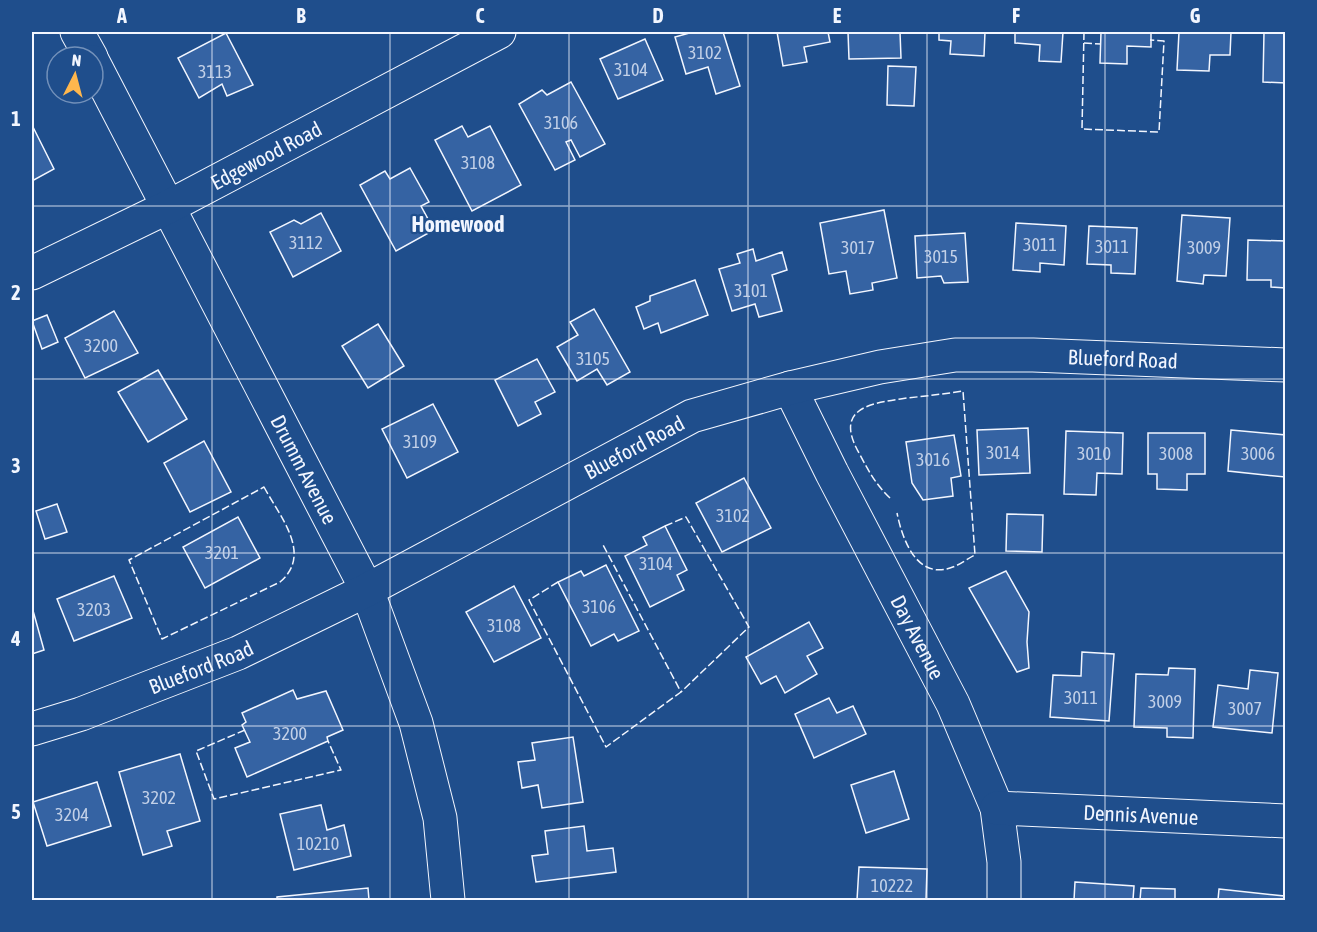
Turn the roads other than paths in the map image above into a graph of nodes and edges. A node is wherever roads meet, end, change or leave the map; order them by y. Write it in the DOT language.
graph roads {
  1 [pos="499,32"];
  2 [pos="105,85"];
  3 [pos="168,207"];
  4 [pos="32,273"];
  5 [pos="1286,364"];
  6 [pos="790,388"];
  7 [pos="367,590"];
  8 [pos="32,729"];
  9 [pos="997,808"];
  10 [pos="1286,821"];
  11 [pos="448,900"];
  12 [pos="1004,900"];
  1 -- 3 [label="street, Edgewood Road"];
  2 -- 3 [label="street, Drumm Avenue"];
  3 -- 4 [label="street, Edgewood Road"];
  3 -- 7 [label="street, Drumm Avenue"];
  5 -- 6 [label="street, Blueford Road"];
  6 -- 7 [label="street, Blueford Road"];
  6 -- 9 [label="street, Day Avenue"];
  7 -- 8 [label="street, Blueford Road"];
  7 -- 11 [label="street, Drumm Avenue"];
  9 -- 10 [label="street, Dennis Avenue"];
  9 -- 12 [label="street, Day Avenue"];
}
